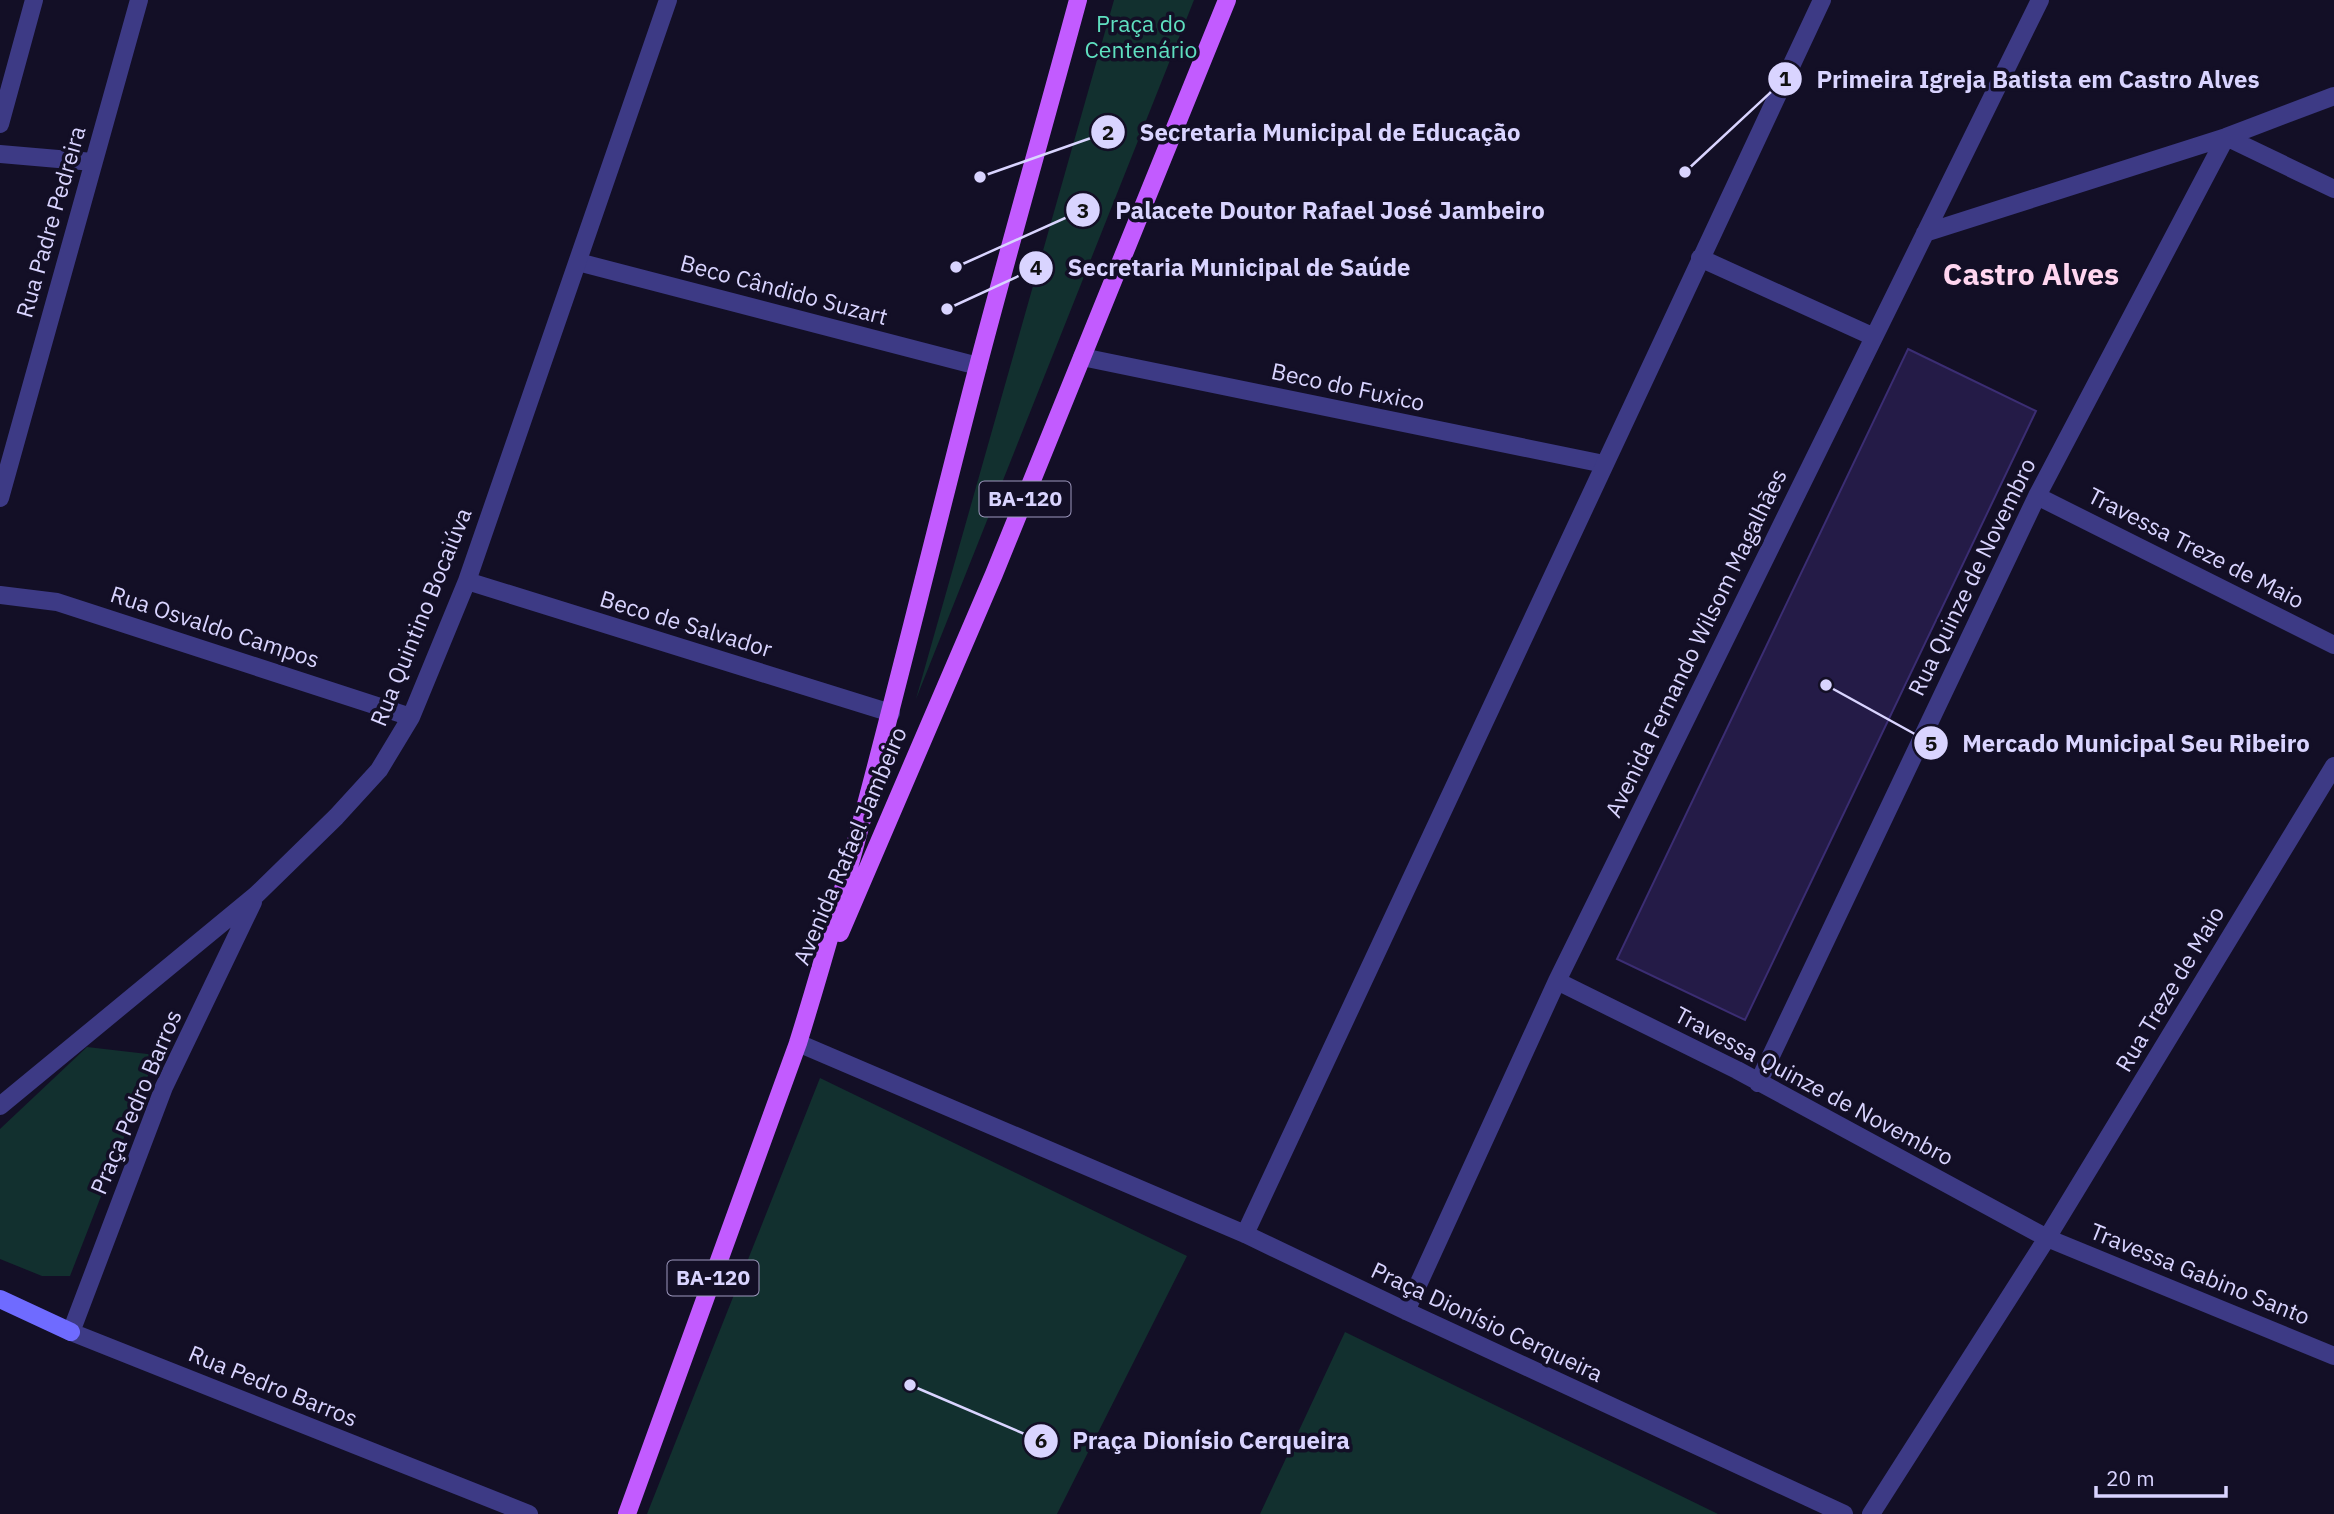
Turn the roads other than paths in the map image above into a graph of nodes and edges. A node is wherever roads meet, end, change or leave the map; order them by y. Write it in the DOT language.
graph roads {
  1 [pos="34,0"];
  2 [pos="139,0"];
  3 [pos="668,0"];
  4 [pos="1078,0"];
  5 [pos="1227,0"];
  6 [pos="1822,0"];
  7 [pos="2040,0"];
  8 [pos="2334,96"];
  9 [pos="0,124"];
  10 [pos="2226,137"];
  11 [pos="0,154"];
  12 [pos="93,162"];
  13 [pos="2334,189"];
  14 [pos="1925,233"];
  15 [pos="1700,258"];
  16 [pos="578,262"];
  17 [pos="1874,337"];
  18 [pos="1082,357"];
  19 [pos="978,366"];
  20 [pos="1604,464"];
  21 [pos="2037,496"];
  22 [pos="0,498"];
  23 [pos="467,581"];
  24 [pos="0,595"];
  25 [pos="2334,645"];
  26 [pos="891,713"];
  27 [pos="411,717"];
  28 [pos="2334,766"];
  29 [pos="256,895"];
  30 [pos="1557,981"];
  31 [pos="813,994"];
  32 [pos="798,1043"];
  33 [pos="1758,1083"];
  34 [pos="0,1106"];
  35 [pos="1245,1234"];
  36 [pos="2047,1238"];
  37 [pos="0,1299"];
  38 [pos="1406,1311"];
  39 [pos="71,1332"];
  40 [pos="2334,1356"];
  41 [pos="529,1514"];
  42 [pos="627,1514"];
  43 [pos="1844,1514"];
  44 [pos="1871,1514"];
  1 -- 9 [label="street"];
  2 -- 12 [label="street, Rua Padre Pedreira"];
  3 -- 16 [label="street, Rua Quintino Bocaiúva"];
  4 -- 19 [label="main road, Avenida Rafael Jambeiro / BA-120"];
  5 -- 18 [label="main road, Avenida Rafael Jambeiro / BA-120"];
  6 -- 15 [label="street"];
  7 -- 14 [label="street, Avenida Fernando Wilsom Magalhães"];
  8 -- 10 [label="street"];
  10 -- 13 [label="street"];
  10 -- 14 [label="street"];
  10 -- 21 [label="street, Rua Quinze de Novembro"];
  11 -- 12 [label="street"];
  12 -- 22 [label="street, Rua Padre Pedreira"];
  14 -- 17 [label="street, Avenida Fernando Wilsom Magalhães"];
  15 -- 17 [label="street"];
  15 -- 20 [label="street"];
  16 -- 19 [label="street, Beco Cândido Suzart"];
  16 -- 23 [label="street, Rua Quintino Bocaiúva"];
  17 -- 30 [label="street, Avenida Fernando Wilsom Magalhães"];
  18 -- 20 [label="street, Beco do Fuxico"];
  18 -- 31 [label="main road, Avenida Rafael Jambeiro / BA-120"];
  19 -- 26 [label="main road, Avenida Rafael Jambeiro / BA-120"];
  20 -- 35 [label="street"];
  21 -- 25 [label="street, Travessa Treze de Maio"];
  21 -- 33 [label="street, Rua Quinze de Novembro"];
  23 -- 26 [label="street, Beco de Salvador"];
  23 -- 27 [label="street, Rua Quintino Bocaiúva"];
  24 -- 27 [label="street, Rua Osvaldo Campos"];
  26 -- 31 [label="main road, Avenida Rafael Jambeiro / BA-120"];
  27 -- 29 [label="street, Rua Quintino Bocaiúva"];
  28 -- 36 [label="street, Rua Treze de Maio"];
  29 -- 34 [label="street, Rua Quintino Bocaiúva"];
  29 -- 39 [label="street, Praça Pedro Barros"];
  30 -- 33 [label="street, Travessa Quinze de Novembro"];
  30 -- 38 [label="street, Avenida Fernando Wilsom Magalhães"];
  31 -- 32 [label="main road, BA-120"];
  32 -- 35 [label="street, Praça Dionísio Cerqueira"];
  32 -- 42 [label="main road, BA-120"];
  33 -- 36 [label="street, Travessa Quinze de Novembro"];
  35 -- 38 [label="street, Praça Dionísio Cerqueira"];
  36 -- 40 [label="street, Travessa Gabino Santo"];
  36 -- 44 [label="street, Rua Treze de Maio"];
  37 -- 39 [label="main road, Rua Pedro Barros"];
  38 -- 43 [label="street, Praça Dionísio Cerqueira"];
  39 -- 41 [label="street, Rua Pedro Barros"];
}
